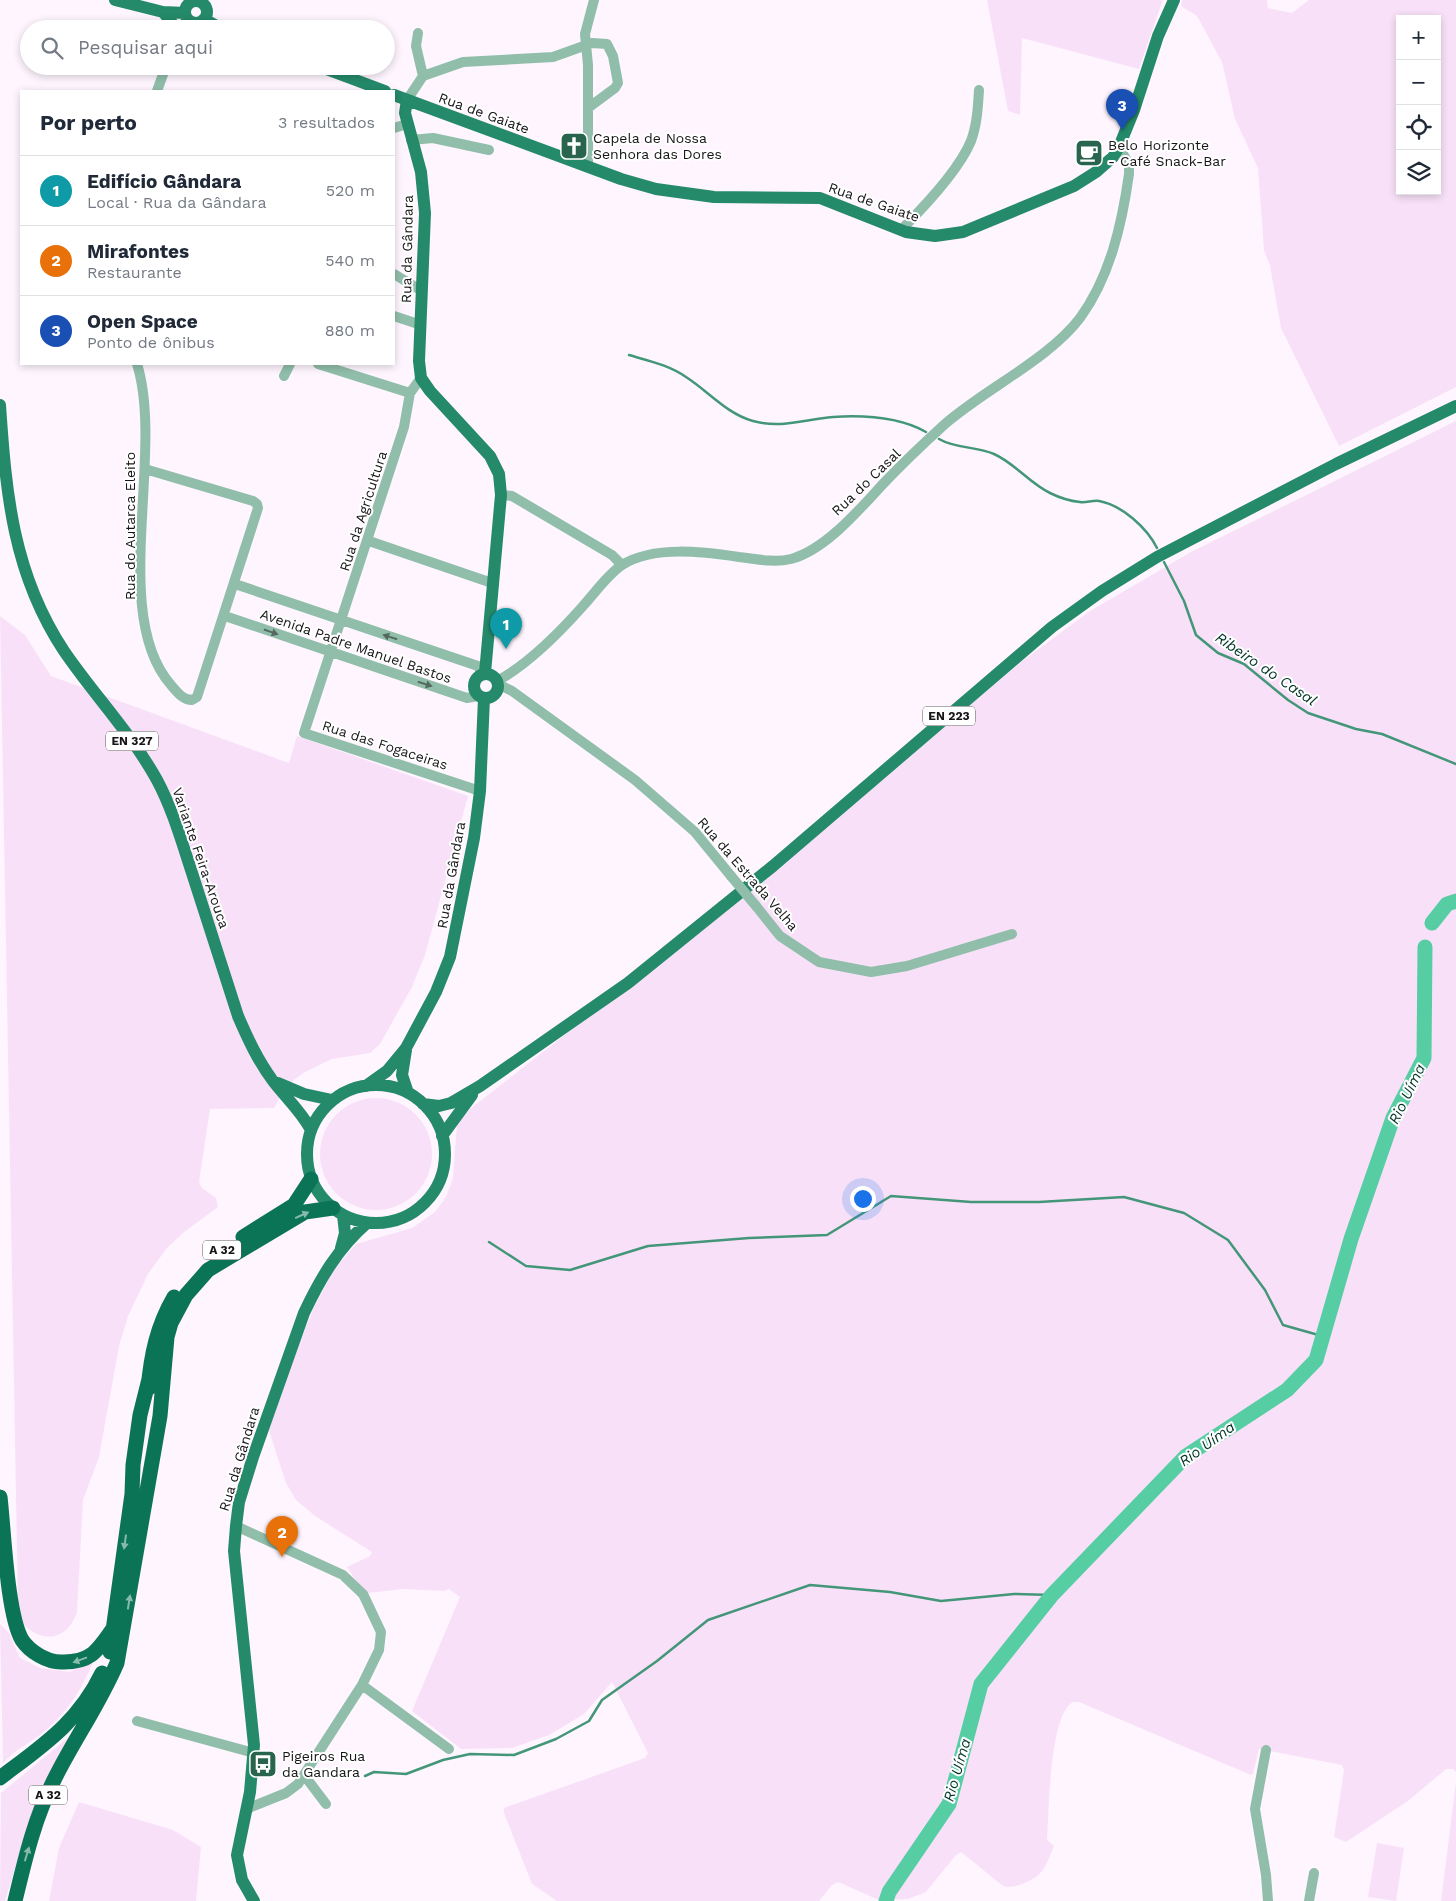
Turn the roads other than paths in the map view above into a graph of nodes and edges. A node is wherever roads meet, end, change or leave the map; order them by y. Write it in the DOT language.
graph roads {
  1 [pos="115,0"];
  2 [pos="197,0"];
  3 [pos="594,0"];
  4 [pos="1174,0"];
  5 [pos="162,12"];
  6 [pos="204,19"];
  7 [pos="169,20"];
  8 [pos="182,20"];
  9 [pos="185,20"];
  10 [pos="418,33"];
  11 [pos="586,44"];
  12 [pos="163,75"];
  13 [pos="342,75"];
  14 [pos="423,76"];
  15 [pos="157,90"];
  16 [pos="381,90"];
  17 [pos="979,90"];
  18 [pos="395,95"];
  19 [pos="407,100"];
  20 [pos="588,108"];
  21 [pos="407,124"];
  22 [pos="395,128"];
  23 [pos="411,140"];
  24 [pos="1119,147"];
  25 [pos="489,150"];
  26 [pos="588,167"];
  27 [pos="901,230"];
  28 [pos="395,275"];
  29 [pos="422,291"];
  30 [pos="395,316"];
  31 [pos="421,325"];
  32 [pos="137,365"];
  33 [pos="290,365"];
  34 [pos="321,365"];
  35 [pos="284,376"];
  36 [pos="421,378"];
  37 [pos="410,393"];
  38 [pos="0,405"];
  39 [pos="1456,406"];
  40 [pos="146,469"];
  41 [pos="501,494"];
  42 [pos="369,541"];
  43 [pos="622,565"];
  44 [pos="492,583"];
  45 [pos="235,584"];
  46 [pos="225,616"];
  47 [pos="342,621"];
  48 [pos="332,653"];
  49 [pos="484,673"];
  50 [pos="498,682"];
  51 [pos="481,697"];
  52 [pos="480,791"];
  53 [pos="1012,934"];
  54 [pos="406,1048"];
  55 [pos="273,1082"];
  56 [pos="366,1086"];
  57 [pos="480,1086"];
  58 [pos="408,1093"];
  59 [pos="332,1100"];
  60 [pos="423,1104"];
  61 [pos="310,1130"];
  62 [pos="442,1136"];
  63 [pos="311,1179"];
  64 [pos="338,1212"];
  65 [pos="367,1223"];
  66 [pos="341,1248"];
  67 [pos="139,1496"];
  68 [pos="0,1498"];
  69 [pos="236,1526"];
  70 [pos="114,1627"];
  71 [pos="362,1685"];
  72 [pos="102,1698"];
  73 [pos="137,1721"];
  74 [pos="449,1749"];
  75 [pos="1266,1750"];
  76 [pos="254,1753"];
  77 [pos="304,1775"];
  78 [pos="0,1778"];
  79 [pos="0,1787"];
  80 [pos="326,1804"];
  81 [pos="246,1809"];
  82 [pos="1314,1873"];
  83 [pos="14,1901"];
  84 [pos="254,1901"];
  85 [pos="1268,1901"];
  86 [pos="1309,1901"];
  1 -- 5 [label="main road"];
  2 -- 6 [label="main road"];
  2 -- 9 [label="main road"];
  3 -- 11 [label="street"];
  4 -- 24 [label="main road, Rua de Gaiate"];
  5 -- 7 [label="main road"];
  5 -- 8 [label="main road"];
  10 -- 14 [label="street"];
  11 -- 14 [label="street"];
  11 -- 20 [label="street"];
  11 -- 20 [label="street"];
  12 -- 15 [label="street"];
  13 -- 16 [label="main road"];
  14 -- 19 [label="street"];
  17 -- 27 [label="street"];
  18 -- 19 [label="main road, Rua de Gaiate"];
  19 -- 21 [label="main road, Rua da Gândara"];
  19 -- 26 [label="main road, Rua de Gaiate"];
  20 -- 26 [label="street"];
  21 -- 22 [label="street"];
  21 -- 23 [label="main road, Rua da Gândara"];
  23 -- 25 [label="street"];
  23 -- 29 [label="main road, Rua da Gândara"];
  24 -- 27 [label="main road, Rua de Gaiate"];
  24 -- 43 [label="street, Rua do Casal"];
  26 -- 27 [label="main road, Rua de Gaiate"];
  28 -- 29 [label="street"];
  29 -- 31 [label="main road, Rua da Gândara"];
  30 -- 31 [label="street"];
  31 -- 36 [label="main road, Rua da Gândara"];
  32 -- 40 [label="street, Rua do Autarca Eleito"];
  33 -- 35 [label="street"];
  34 -- 37 [label="street"];
  36 -- 37 [label="street, Rua da Agricultura"];
  36 -- 41 [label="main road, Rua da Gândara"];
  37 -- 42 [label="street, Rua da Agricultura"];
  38 -- 55 [label="main road, Variante Feira-Arouca / EN 327"];
  39 -- 57 [label="main road, EN 223"];
  40 -- 45 [label="street"];
  40 -- 46 [label="street, Rua do Autarca Eleito"];
  41 -- 43 [label="street"];
  41 -- 44 [label="main road, Rua da Gândara"];
  42 -- 44 [label="street"];
  42 -- 47 [label="street, Rua da Agricultura"];
  43 -- 50 [label="street, Rua do Casal"];
  44 -- 49 [label="main road, Rua da Gândara"];
  45 -- 46 [label="street"];
  45 -- 47 [label="street, Avenida Padre Manuel Bastos"];
  46 -- 48 [label="street, Avenida Padre Manuel Bastos, one-way"];
  47 -- 48 [label="street, Rua da Agricultura"];
  49 -- 47 [label="street, Avenida Padre Manuel Bastos, one-way"];
  48 -- 51 [label="street, Avenida Padre Manuel Bastos, one-way"];
  48 -- 52 [label="street, Rua das Fogaceiras"];
  49 -- 50 [label="main road"];
  49 -- 51 [label="main road, Rua da Gândara"];
  50 -- 51 [label="main road"];
  50 -- 53 [label="street, Rua da Estrada Velha, bridge"];
  51 -- 52 [label="main road, Rua da Gândara"];
  52 -- 54 [label="main road, Rua da Gândara"];
  54 -- 56 [label="main road, Rua da Gândara"];
  54 -- 58 [label="main road, Rua da Gândara"];
  55 -- 59 [label="main road"];
  55 -- 61 [label="main road, Variante Feira-Arouca / EN 327"];
  56 -- 58 [label="main road"];
  56 -- 59 [label="main road"];
  57 -- 60 [label="main road, EN 223"];
  57 -- 62 [label="main road, EN 223"];
  58 -- 60 [label="main road"];
  59 -- 61 [label="main road"];
  60 -- 62 [label="main road"];
  61 -- 63 [label="main road"];
  62 -- 65 [label="main road"];
  63 -- 64 [label="main road"];
  63 -- 67 [label="highway, A 32"];
  64 -- 65 [label="main road"];
  64 -- 66 [label="main road, Rua da Gândara"];
  67 -- 64 [label="highway, A 32, one-way"];
  65 -- 66 [label="main road, Rua da Gândara"];
  66 -- 69 [label="main road, Rua da Gândara"];
  67 -- 70 [label="highway, A 32, one-way"];
  72 -- 67 [label="highway, A 32, one-way"];
  70 -- 68 [label="highway, A 32, one-way"];
  69 -- 71 [label="street"];
  69 -- 76 [label="main road, Rua da Gândara"];
  70 -- 78 [label="highway, A 32"];
  71 -- 74 [label="street"];
  71 -- 77 [label="street"];
  72 -- 79 [label="highway, A 32"];
  83 -- 72 [label="highway, A 32, one-way"];
  73 -- 76 [label="street"];
  75 -- 85 [label="street"];
  76 -- 81 [label="main road, Rua da Gândara"];
  77 -- 80 [label="street"];
  77 -- 81 [label="street"];
  81 -- 84 [label="main road, Rua da Gândara"];
  82 -- 86 [label="street"];
}
